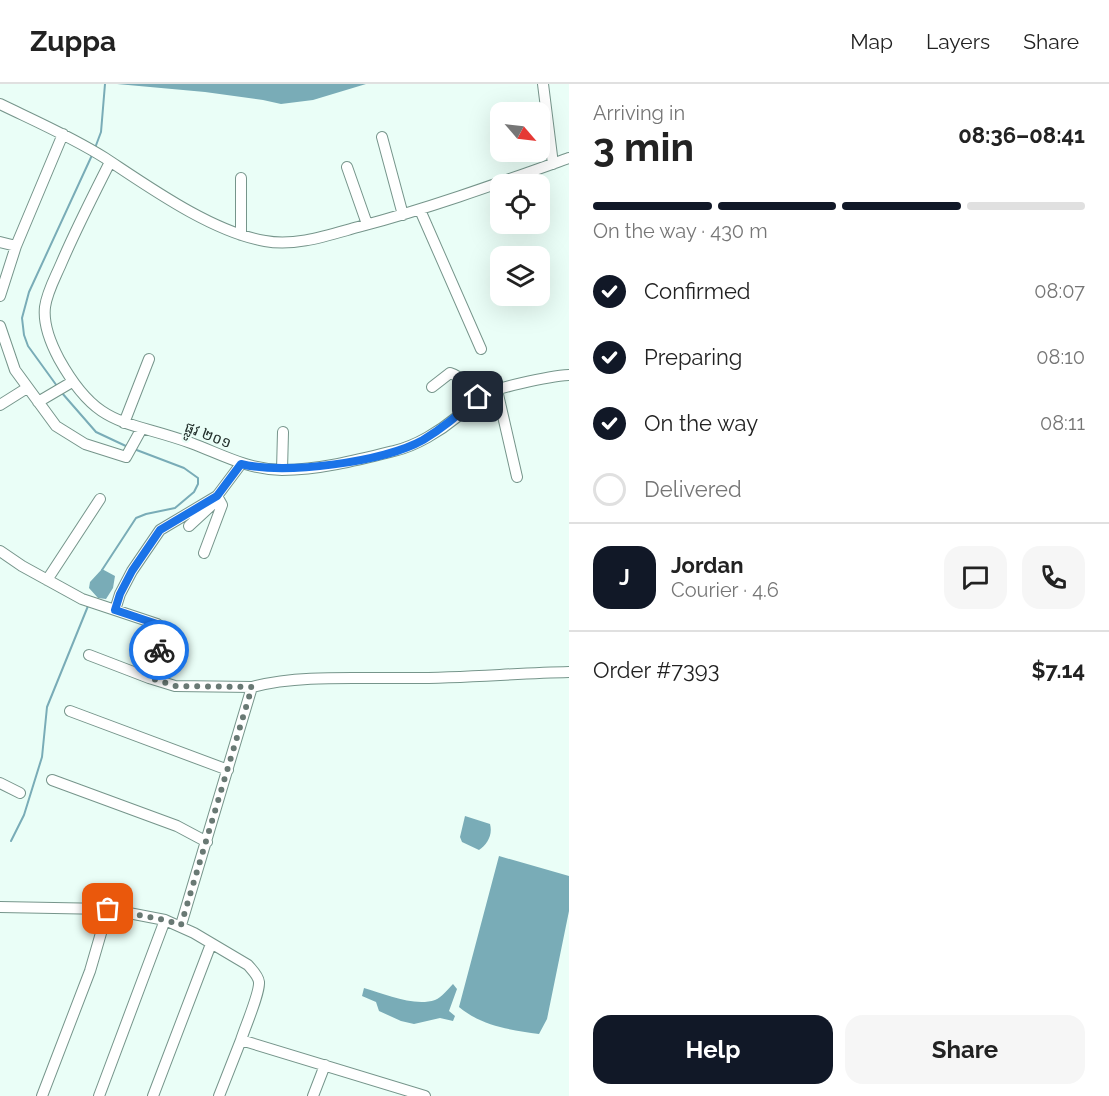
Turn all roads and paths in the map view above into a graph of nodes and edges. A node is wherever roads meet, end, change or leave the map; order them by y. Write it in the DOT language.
graph roads {
  1 [pos="543,84"];
  2 [pos="0,104"];
  3 [pos="63,134"];
  4 [pos="382,137"];
  5 [pos="569,158"];
  6 [pos="107,160"];
  7 [pos="553,164"];
  8 [pos="347,167"];
  9 [pos="241,178"];
  10 [pos="420,210"];
  11 [pos="403,215"];
  12 [pos="368,224"];
  13 [pos="241,235"];
  14 [pos="0,242"];
  15 [pos="16,246"];
  16 [pos="0,296"];
  17 [pos="0,326"];
  18 [pos="3,346"];
  19 [pos="481,349"];
  20 [pos="149,359"];
  21 [pos="569,375"];
  22 [pos="72,382"];
  23 [pos="432,387"];
  24 [pos="27,388"];
  25 [pos="497,390"];
  26 [pos="478,397"];
  27 [pos="38,402"];
  28 [pos="0,405"];
  29 [pos="124,423"];
  30 [pos="142,428"];
  31 [pos="283,432"];
  32 [pos="241,464"];
  33 [pos="282,470"];
  34 [pos="517,477"];
  35 [pos="218,498"];
  36 [pos="100,500"];
  37 [pos="189,526"];
  38 [pos="0,551"];
  39 [pos="204,553"];
  40 [pos="47,580"];
  41 [pos="115,610"];
  42 [pos="89,655"];
  43 [pos="569,672"];
  44 [pos="150,678"];
  45 [pos="252,687"];
  46 [pos="70,711"];
  47 [pos="228,770"];
  48 [pos="52,780"];
  49 [pos="0,783"];
  50 [pos="20,793"];
  51 [pos="207,842"];
  52 [pos="0,907"];
  53 [pos="108,909"];
  54 [pos="165,920"];
  55 [pos="181,925"];
  56 [pos="211,944"];
  57 [pos="241,1040"];
  58 [pos="325,1065"];
  59 [pos="409,1094"];
  60 [pos="42,1096"];
  61 [pos="99,1096"];
  62 [pos="153,1096"];
  63 [pos="219,1096"];
  64 [pos="313,1096"];
  65 [pos="425,1096"];
  1 -- 7 [label="street"];
  2 -- 3 [label="street"];
  3 -- 6 [label="street"];
  3 -- 15 [label="street"];
  4 -- 11 [label="street"];
  5 -- 7 [label="street"];
  6 -- 13 [label="street"];
  6 -- 22 [label="street, ផ្លូវ ២០១"];
  7 -- 10 [label="street"];
  8 -- 12 [label="street"];
  9 -- 13 [label="street"];
  10 -- 11 [label="street"];
  10 -- 19 [label="street"];
  11 -- 12 [label="street"];
  12 -- 13 [label="street"];
  14 -- 15 [label="street"];
  15 -- 16 [label="street"];
  17 -- 18 [label="street"];
  18 -- 24 [label="street"];
  20 -- 29 [label="street"];
  21 -- 25 [label="street, ផ្លូវ ២០១"];
  22 -- 27 [label="street"];
  22 -- 29 [label="street, ផ្លូវ ២០១"];
  23 -- 26 [label="street"];
  24 -- 27 [label="street"];
  24 -- 28 [label="street"];
  25 -- 26 [label="street, ផ្លូវ ២០១"];
  25 -- 34 [label="street"];
  26 -- 33 [label="street, ផ្លូវ ២០១"];
  27 -- 30 [label="street"];
  29 -- 30 [label="street, ផ្លូវ ២០១"];
  30 -- 32 [label="street, ផ្លូវ ២០១"];
  31 -- 33 [label="street"];
  32 -- 33 [label="street, ផ្លូវ ២០១"];
  32 -- 35 [label="street"];
  35 -- 37 [label="street"];
  35 -- 39 [label="street"];
  35 -- 41 [label="street"];
  36 -- 40 [label="street"];
  38 -- 40 [label="street"];
  40 -- 41 [label="street"];
  41 -- 44 [label="street"];
  42 -- 44 [label="street"];
  43 -- 45 [label="street"];
  44 -- 45 [label="street"];
  45 -- 47 [label="street"];
  46 -- 47 [label="street"];
  47 -- 51 [label="street"];
  48 -- 51 [label="street"];
  49 -- 50 [label="street"];
  51 -- 55 [label="street"];
  52 -- 53 [label="street"];
  53 -- 54 [label="street"];
  53 -- 60 [label="street"];
  54 -- 55 [label="street"];
  54 -- 61 [label="street"];
  55 -- 56 [label="street"];
  56 -- 57 [label="street"];
  56 -- 62 [label="street"];
  57 -- 58 [label="street"];
  57 -- 63 [label="street"];
  58 -- 59 [label="street"];
  58 -- 64 [label="street"];
  59 -- 65 [label="street"];
}
